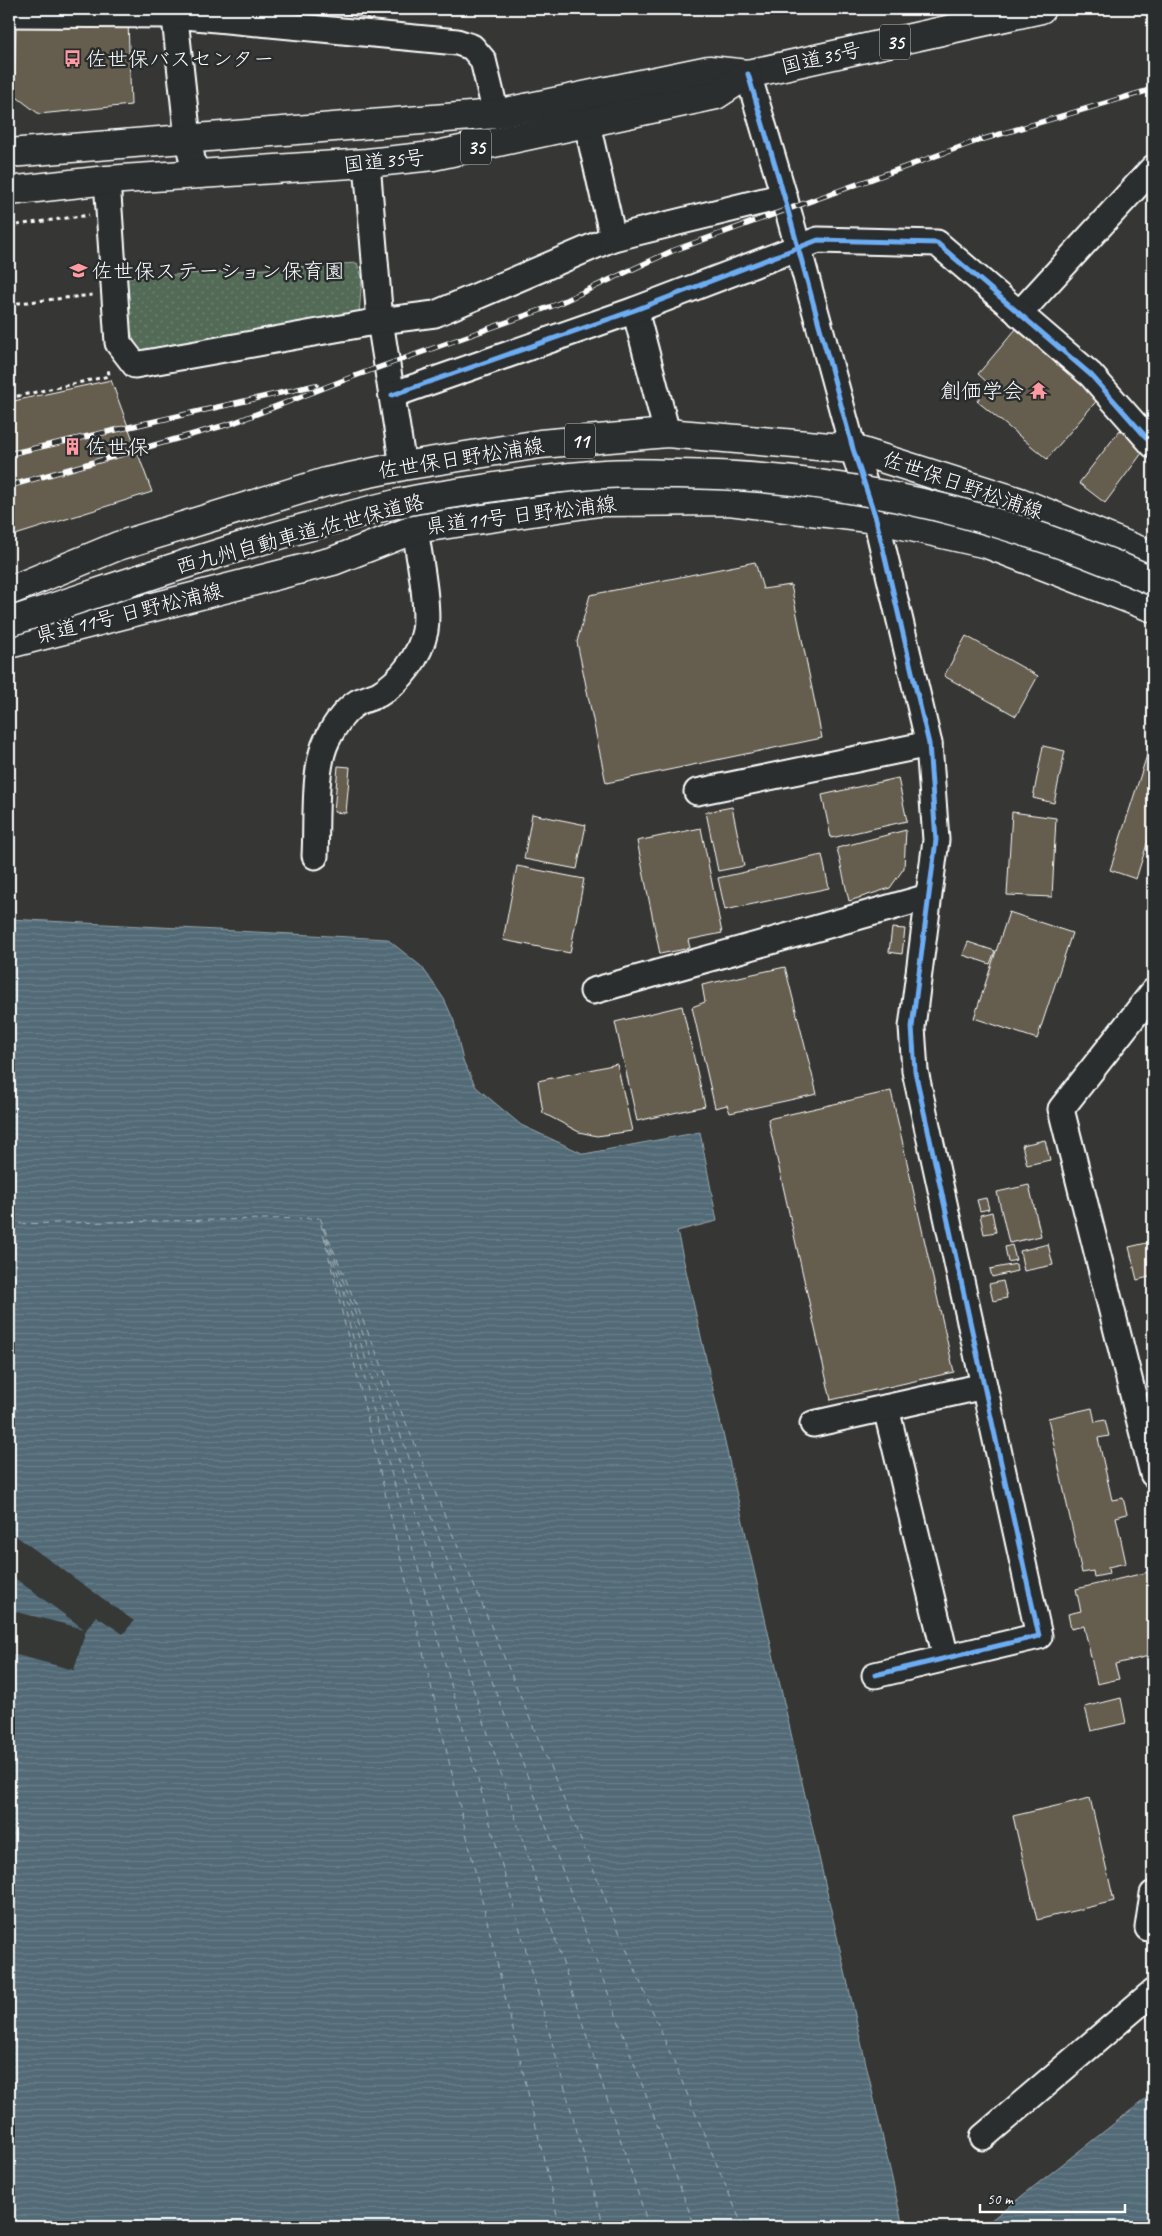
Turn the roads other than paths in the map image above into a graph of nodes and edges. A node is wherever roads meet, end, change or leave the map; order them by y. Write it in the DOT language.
graph roads {
  1 [pos="1042,9"];
  2 [pos="174,12"];
  3 [pos="9,14"];
  4 [pos="748,74"];
  5 [pos="496,114"];
  6 [pos="587,124"];
  7 [pos="188,139"];
  8 [pos="9,153"];
  9 [pos="367,163"];
  10 [pos="1153,168"];
  11 [pos="194,174"];
  12 [pos="107,180"];
  13 [pos="9,191"];
  14 [pos="784,196"];
  15 [pos="613,238"];
  16 [pos="797,247"];
  17 [pos="635,310"];
  18 [pos="1019,314"];
  19 [pos="380,322"];
  20 [pos="392,395"];
  21 [pos="668,433"];
  22 [pos="1153,445"];
  23 [pos="853,449"];
  24 [pos="403,466"];
  25 [pos="876,519"];
  26 [pos="415,529"];
  27 [pos="1153,556"];
  28 [pos="9,591"];
  29 [pos="1153,599"];
  30 [pos="9,622"];
  31 [pos="9,644"];
  32 [pos="929,744"];
  33 [pos="697,792"];
  34 [pos="315,856"];
  35 [pos="928,897"];
  36 [pos="593,991"];
  37 [pos="1153,992"];
  38 [pos="984,1386"];
  39 [pos="886,1408"];
  40 [pos="814,1424"];
  41 [pos="1153,1474"];
  42 [pos="946,1658"];
  43 [pos="875,1675"];
  44 [pos="1153,1894"];
  45 [pos="1148,1928"];
  46 [pos="1153,1992"];
  47 [pos="983,2137"];
  1 -- 4 [label="main road, 国道35号 / 35"];
  2 -- 3 [label="street"];
  2 -- 5 [label="street"];
  2 -- 7 [label="street"];
  4 -- 5 [label="main road, 国道35号 / 35"];
  4 -- 6 [label="main road, 国道35号 / 35"];
  4 -- 14 [label="street"];
  5 -- 7 [label="main road, 国道35号 / 35"];
  6 -- 9 [label="main road, 国道35号 / 35"];
  6 -- 15 [label="street"];
  7 -- 8 [label="main road, 国道35号 / 35"];
  7 -- 11 [label="street"];
  9 -- 11 [label="main road, 国道35号 / 35"];
  9 -- 19 [label="street"];
  10 -- 18 [label="street"];
  11 -- 12 [label="main road, 国道35号 / 35"];
  12 -- 13 [label="main road, 国道35号 / 35"];
  12 -- 19 [label="street"];
  14 -- 15 [label="street"];
  14 -- 16 [label="street"];
  15 -- 19 [label="street"];
  16 -- 17 [label="street"];
  16 -- 18 [label="street"];
  16 -- 23 [label="street"];
  17 -- 20 [label="street"];
  17 -- 21 [label="street"];
  18 -- 22 [label="street"];
  19 -- 20 [label="street"];
  20 -- 24 [label="street"];
  21 -- 23 [label="main road, 佐世保日野松浦線 / 11"];
  21 -- 24 [label="main road, 佐世保日野松浦線 / 11"];
  23 -- 25 [label="street"];
  23 -- 27 [label="main road, 佐世保日野松浦線 / 11"];
  24 -- 28 [label="main road, 佐世保日野松浦線 / 11"];
  25 -- 26 [label="main road, 県道11号 日野松浦線"];
  25 -- 29 [label="main road, 県道11号 日野松浦線"];
  25 -- 32 [label="street"];
  26 -- 31 [label="main road, 県道11号 日野松浦線"];
  26 -- 34 [label="street"];
  29 -- 30 [label="main road, 西九州自動車道;佐世保道路, bridge"];
  32 -- 33 [label="street"];
  32 -- 35 [label="street"];
  35 -- 36 [label="street"];
  35 -- 38 [label="street"];
  37 -- 41 [label="street"];
  38 -- 39 [label="street"];
  38 -- 42 [label="street"];
  39 -- 40 [label="street"];
  39 -- 42 [label="street"];
  42 -- 43 [label="street"];
  44 -- 45 [label="street"];
  46 -- 47 [label="street"];
}
